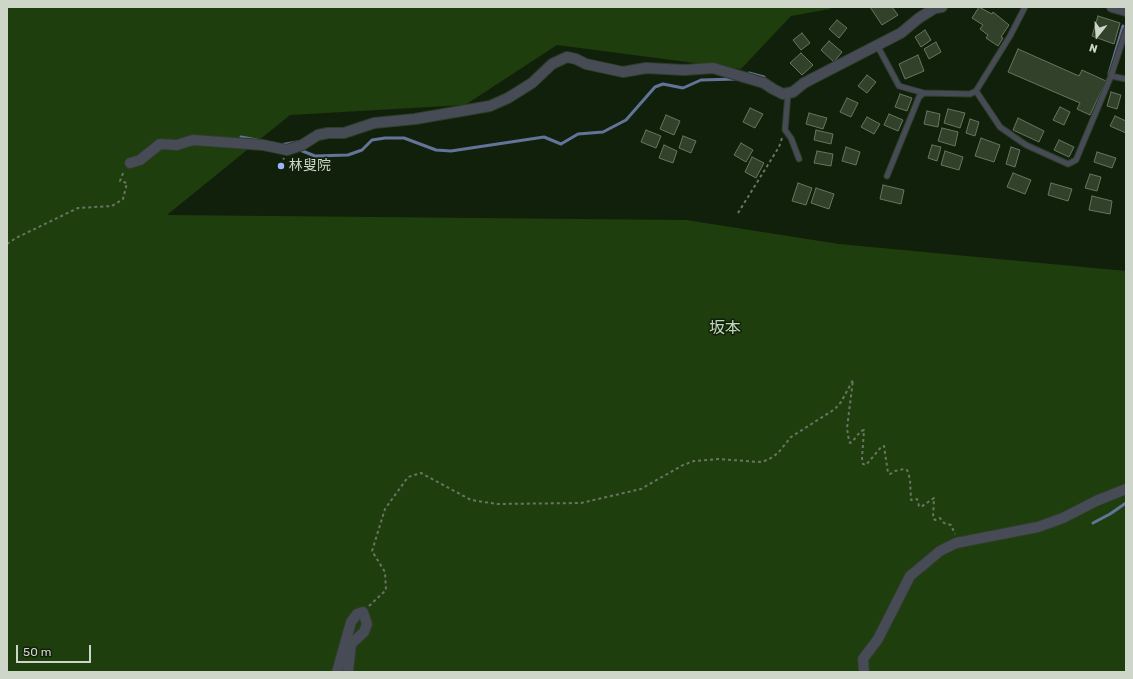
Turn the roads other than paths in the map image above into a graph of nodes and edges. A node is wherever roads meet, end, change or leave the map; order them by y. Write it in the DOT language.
graph roads {
  1 [pos="942,7"];
  2 [pos="1025,7"];
  3 [pos="1112,7"];
  4 [pos="1126,11"];
  5 [pos="1126,30"];
  6 [pos="877,45"];
  7 [pos="1111,76"];
  8 [pos="1126,80"];
  9 [pos="976,91"];
  10 [pos="788,93"];
  11 [pos="924,93"];
  12 [pos="799,159"];
  13 [pos="130,163"];
  14 [pos="887,176"];
  15 [pos="1126,489"];
  16 [pos="337,672"];
  17 [pos="348,672"];
  18 [pos="864,672"];
  1 -- 6 [label="street"];
  2 -- 9 [label="lane"];
  3 -- 4 [label="street"];
  5 -- 7 [label="lane"];
  6 -- 10 [label="street"];
  6 -- 11 [label="lane"];
  7 -- 8 [label="lane"];
  7 -- 9 [label="lane"];
  9 -- 11 [label="lane"];
  10 -- 12 [label="lane"];
  10 -- 13 [label="street"];
  11 -- 14 [label="lane"];
  15 -- 18 [label="street"];
  16 -- 17 [label="street"];
}
